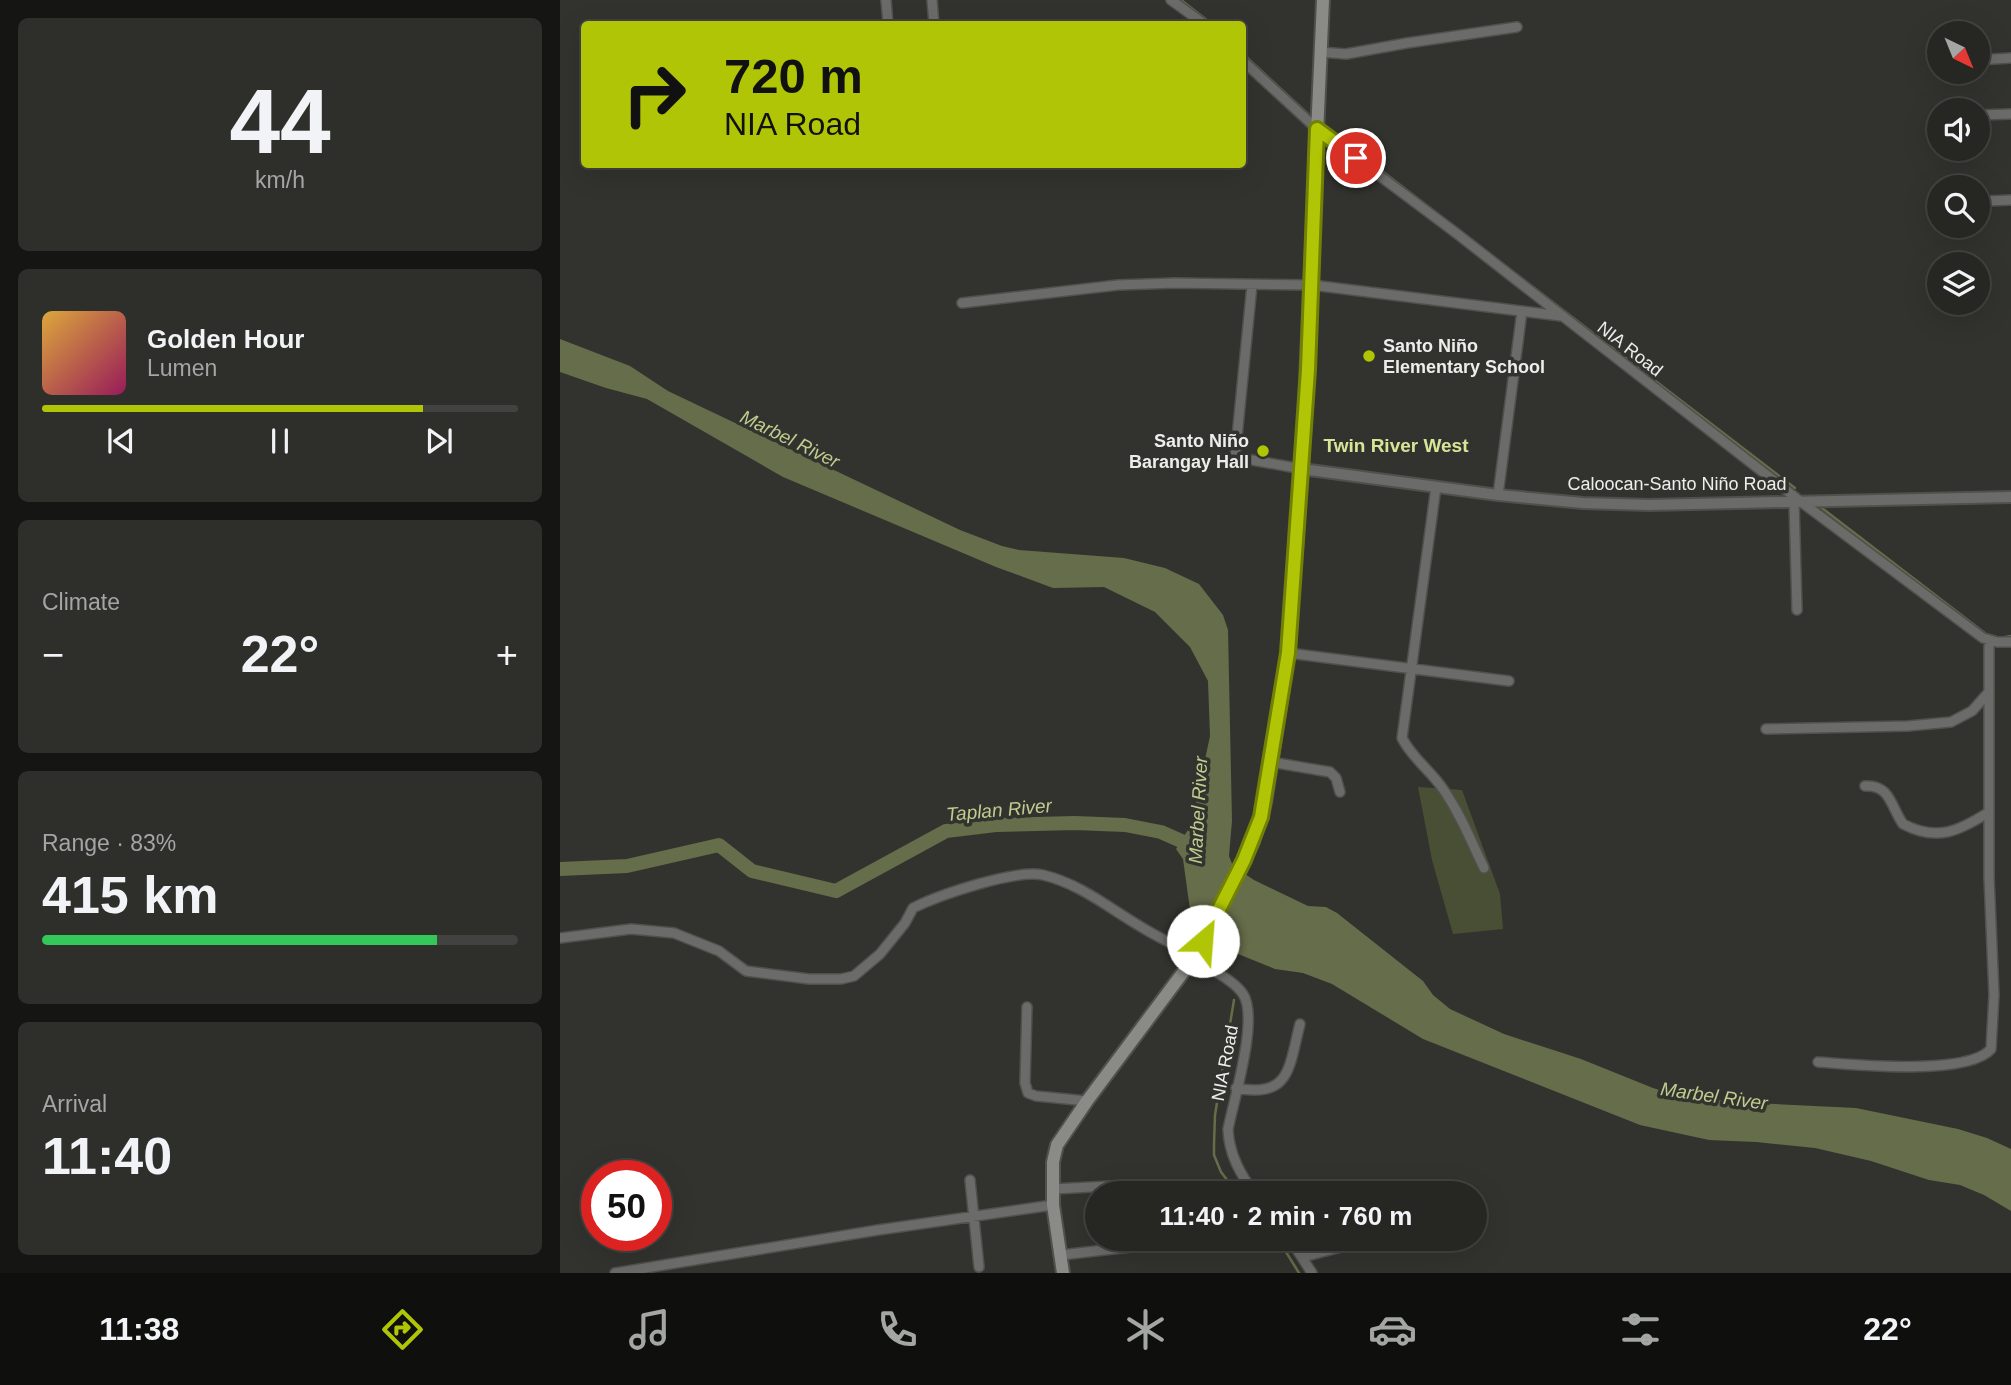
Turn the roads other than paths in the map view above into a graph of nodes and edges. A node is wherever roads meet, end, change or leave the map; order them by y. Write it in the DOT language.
graph roads {
  1 [pos="886,0"];
  2 [pos="932,0"];
  3 [pos="1171,0"];
  4 [pos="1323,0"];
  5 [pos="888,21"];
  6 [pos="934,21"];
  7 [pos="1200,21"];
  8 [pos="1517,27"];
  9 [pos="1320,52"];
  10 [pos="2011,58"];
  11 [pos="1990,59"];
  12 [pos="1246,64"];
  13 [pos="2011,114"];
  14 [pos="1990,115"];
  15 [pos="1317,129"];
  16 [pos="2011,200"];
  17 [pos="1990,201"];
  18 [pos="1252,285"];
  19 [pos="1312,285"];
  20 [pos="962,303"];
  21 [pos="1522,311"];
  22 [pos="1563,317"];
  23 [pos="1302,469"];
  24 [pos="1436,486"];
  25 [pos="1498,495"];
  26 [pos="2011,497"];
  27 [pos="1797,501"];
  28 [pos="1797,610"];
  29 [pos="1989,640"];
  30 [pos="2011,642"];
  31 [pos="1288,653"];
  32 [pos="1411,668"];
  33 [pos="1509,681"];
  34 [pos="1988,693"];
  35 [pos="1766,729"];
  36 [pos="1271,762"];
  37 [pos="1864,786"];
  38 [pos="1340,792"];
  39 [pos="1989,813"];
  40 [pos="1484,868"];
  41 [pos="560,938"];
  42 [pos="1195,957"];
  43 [pos="1027,1007"];
  44 [pos="1300,1024"];
  45 [pos="1818,1062"];
  46 [pos="1236,1088"];
  47 [pos="1087,1101"];
  48 [pos="970,1180"];
  49 [pos="1247,1181"];
  50 [pos="1085,1187"];
  51 [pos="1053,1189"];
  52 [pos="1053,1205"];
  53 [pos="973,1217"];
  54 [pos="1096,1251"];
  55 [pos="1299,1251"];
  56 [pos="1326,1251"];
  57 [pos="1061,1255"];
  58 [pos="1303,1257"];
  59 [pos="979,1267"];
  60 [pos="615,1273"];
  61 [pos="1063,1273"];
  62 [pos="1312,1273"];
  1 -- 5 [label="street"];
  2 -- 6 [label="street"];
  3 -- 7 [label="street"];
  4 -- 9 [label="main road"];
  8 -- 9 [label="street"];
  9 -- 15 [label="main road"];
  10 -- 11 [label="street"];
  12 -- 15 [label="street, NIA Road"];
  13 -- 14 [label="street"];
  15 -- 19 [label="main road"];
  15 -- 22 [label="street, NIA Road"];
  16 -- 17 [label="street"];
  18 -- 19 [label="street"];
  18 -- 20 [label="street"];
  18 -- 23 [label="street"];
  19 -- 21 [label="street"];
  19 -- 23 [label="main road"];
  21 -- 22 [label="street"];
  21 -- 25 [label="street"];
  22 -- 27 [label="street, NIA Road"];
  23 -- 24 [label="street, Caloocan-Santo Niño Road"];
  23 -- 31 [label="main road"];
  24 -- 25 [label="street, Caloocan-Santo Niño Road"];
  24 -- 32 [label="street"];
  25 -- 27 [label="street, Caloocan-Santo Niño Road"];
  26 -- 27 [label="street, Caloocan-Santo Niño Road"];
  27 -- 28 [label="street"];
  27 -- 29 [label="street, NIA Road"];
  29 -- 30 [label="street"];
  29 -- 34 [label="street"];
  31 -- 32 [label="street"];
  31 -- 36 [label="main road"];
  32 -- 33 [label="street"];
  32 -- 40 [label="street"];
  34 -- 35 [label="street"];
  34 -- 39 [label="street"];
  36 -- 38 [label="street"];
  36 -- 42 [label="main road"];
  37 -- 39 [label="street"];
  39 -- 45 [label="street"];
  41 -- 42 [label="street, NIA Road"];
  42 -- 46 [label="street, NIA Road"];
  42 -- 47 [label="main road"];
  43 -- 47 [label="street"];
  44 -- 46 [label="street"];
  46 -- 49 [label="street, NIA Road"];
  47 -- 51 [label="main road"];
  48 -- 53 [label="street"];
  50 -- 51 [label="street"];
  51 -- 52 [label="main road"];
  52 -- 53 [label="street"];
  52 -- 57 [label="main road"];
  53 -- 59 [label="street"];
  53 -- 60 [label="street"];
  54 -- 57 [label="street"];
  55 -- 58 [label="street"];
  56 -- 58 [label="street"];
  57 -- 61 [label="main road"];
  58 -- 62 [label="street"];
}
